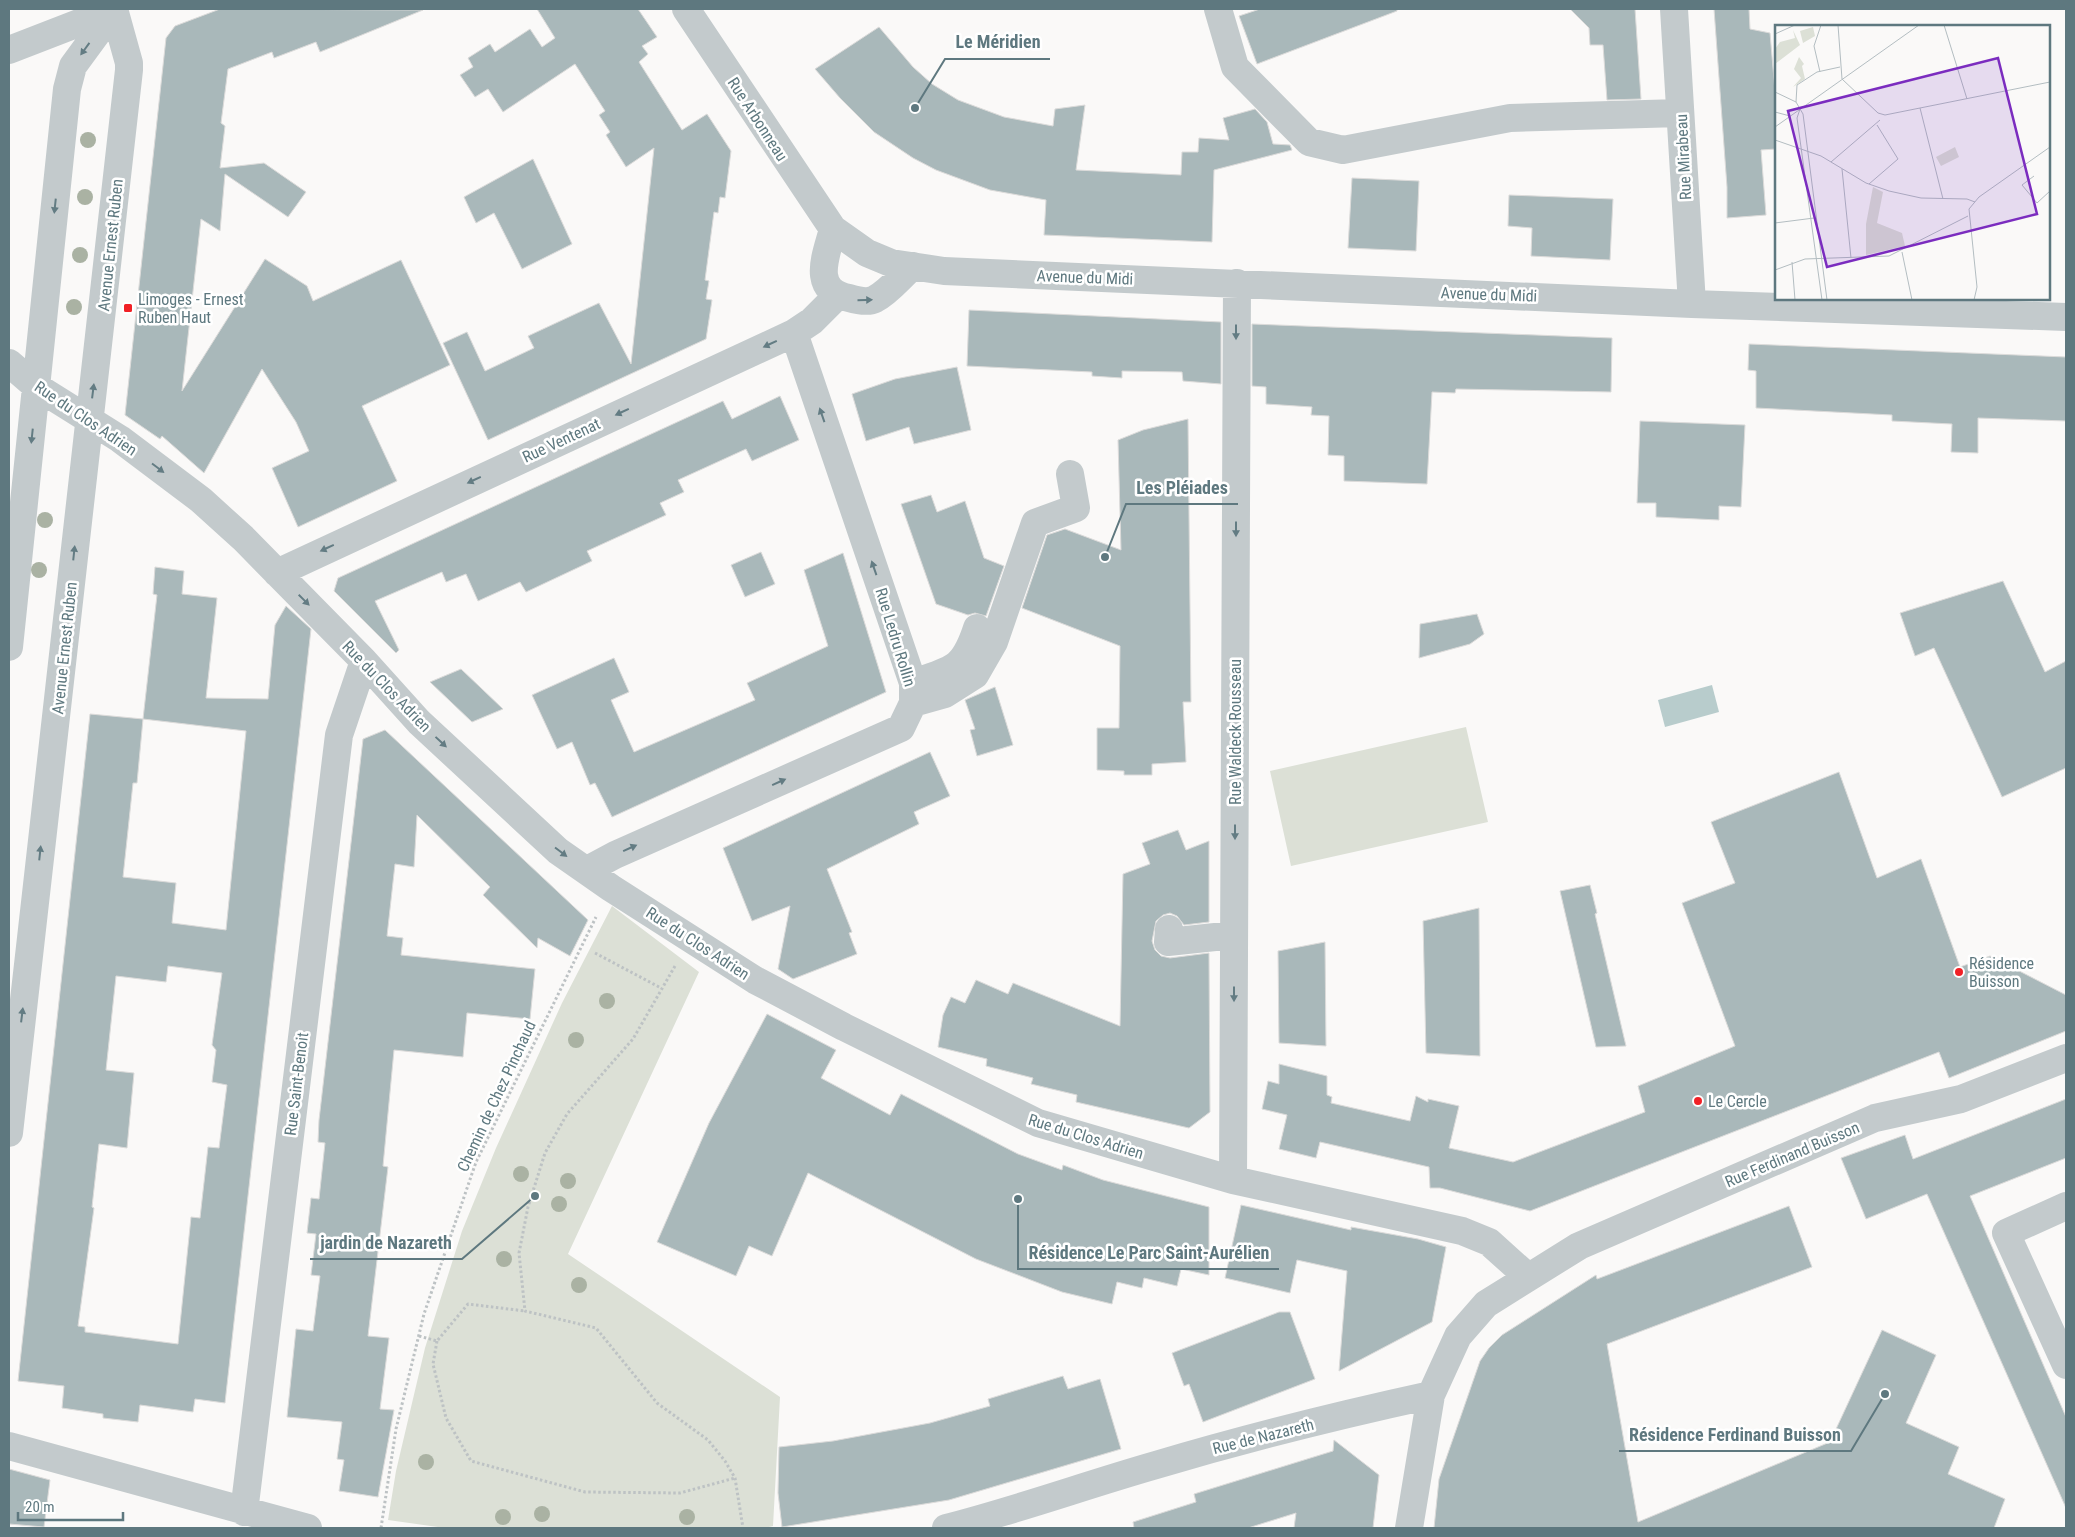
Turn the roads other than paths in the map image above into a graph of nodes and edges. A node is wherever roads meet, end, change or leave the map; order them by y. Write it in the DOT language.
graph roads {
  1 [pos="115,9"];
  2 [pos="686,9"];
  3 [pos="1218,9"];
  4 [pos="1674,9"];
  5 [pos="9,50"];
  6 [pos="1680,113"];
  7 [pos="833,229"];
  8 [pos="913,266"];
  9 [pos="1237,283"];
  10 [pos="837,296"];
  11 [pos="1692,304"];
  12 [pos="2066,317"];
  13 [pos="794,333"];
  14 [pos="9,364"];
  15 [pos="37,387"];
  16 [pos="89,420"];
  17 [pos="1070,474"];
  18 [pos="277,573"];
  19 [pos="977,628"];
  20 [pos="9,647"];
  21 [pos="364,661"];
  22 [pos="913,693"];
  23 [pos="587,870"];
  24 [pos="1169,928"];
  25 [pos="1234,935"];
  26 [pos="13,1057"];
  27 [pos="2066,1058"];
  28 [pos="9,1133"];
  29 [pos="1233,1180"];
  30 [pos="2066,1206"];
  31 [pos="1528,1277"];
  32 [pos="2066,1365"];
  33 [pos="1431,1395"];
  34 [pos="9,1446"];
  35 [pos="244,1512"];
  36 [pos="308,1528"];
  37 [pos="946,1528"];
  38 [pos="1409,1528"];
  1 -- 5 [label="street"];
  1 -- 15 [label="street, one-way"];
  16 -- 1 [label="street, Avenue Ernest Ruben, one-way"];
  2 -- 7 [label="street, Rue Arbonneau"];
  3 -- 6 [label="street"];
  4 -- 6 [label="street, Rue Mirabeau"];
  6 -- 11 [label="street, Rue Mirabeau"];
  7 -- 8 [label="street, Avenue du Midi"];
  7 -- 10 [label="street"];
  8 -- 9 [label="street, Avenue du Midi"];
  10 -- 8 [label="street, one-way"];
  9 -- 11 [label="street, Avenue du Midi"];
  9 -- 25 [label="street, Rue Waldeck Rousseau, one-way"];
  10 -- 13 [label="street, Rue Ventenat"];
  11 -- 12 [label="street, Avenue du Midi"];
  13 -- 18 [label="street, Rue Ventenat, one-way"];
  22 -- 13 [label="street, Rue Ledru Rollin, one-way"];
  14 -- 15 [label="street, Rue du Clos Adrien"];
  15 -- 16 [label="street, Rue du Clos Adrien"];
  15 -- 20 [label="street, one-way"];
  16 -- 18 [label="street, Rue du Clos Adrien, one-way"];
  26 -- 16 [label="street, Avenue Ernest Ruben, one-way"];
  17 -- 22 [label="street"];
  18 -- 21 [label="street, Rue du Clos Adrien, one-way"];
  19 -- 22 [label="street"];
  21 -- 23 [label="street, Rue du Clos Adrien, one-way"];
  21 -- 35 [label="street, Rue Saint-Benoit"];
  23 -- 22 [label="street, Rue Ledru Rollin, one-way"];
  23 -- 29 [label="street, Rue du Clos Adrien"];
  24 -- 25 [label="street"];
  25 -- 29 [label="street, Rue Waldeck Rousseau, one-way"];
  26 -- 28 [label="street, Avenue Ernest Ruben"];
  27 -- 31 [label="street, Rue Ferdinand Buisson"];
  29 -- 31 [label="street, Rue du Clos Adrien"];
  30 -- 32 [label="street"];
  31 -- 33 [label="street"];
  33 -- 37 [label="street, Rue de Nazareth"];
  33 -- 38 [label="street"];
  34 -- 35 [label="street"];
  35 -- 36 [label="street"];
}
